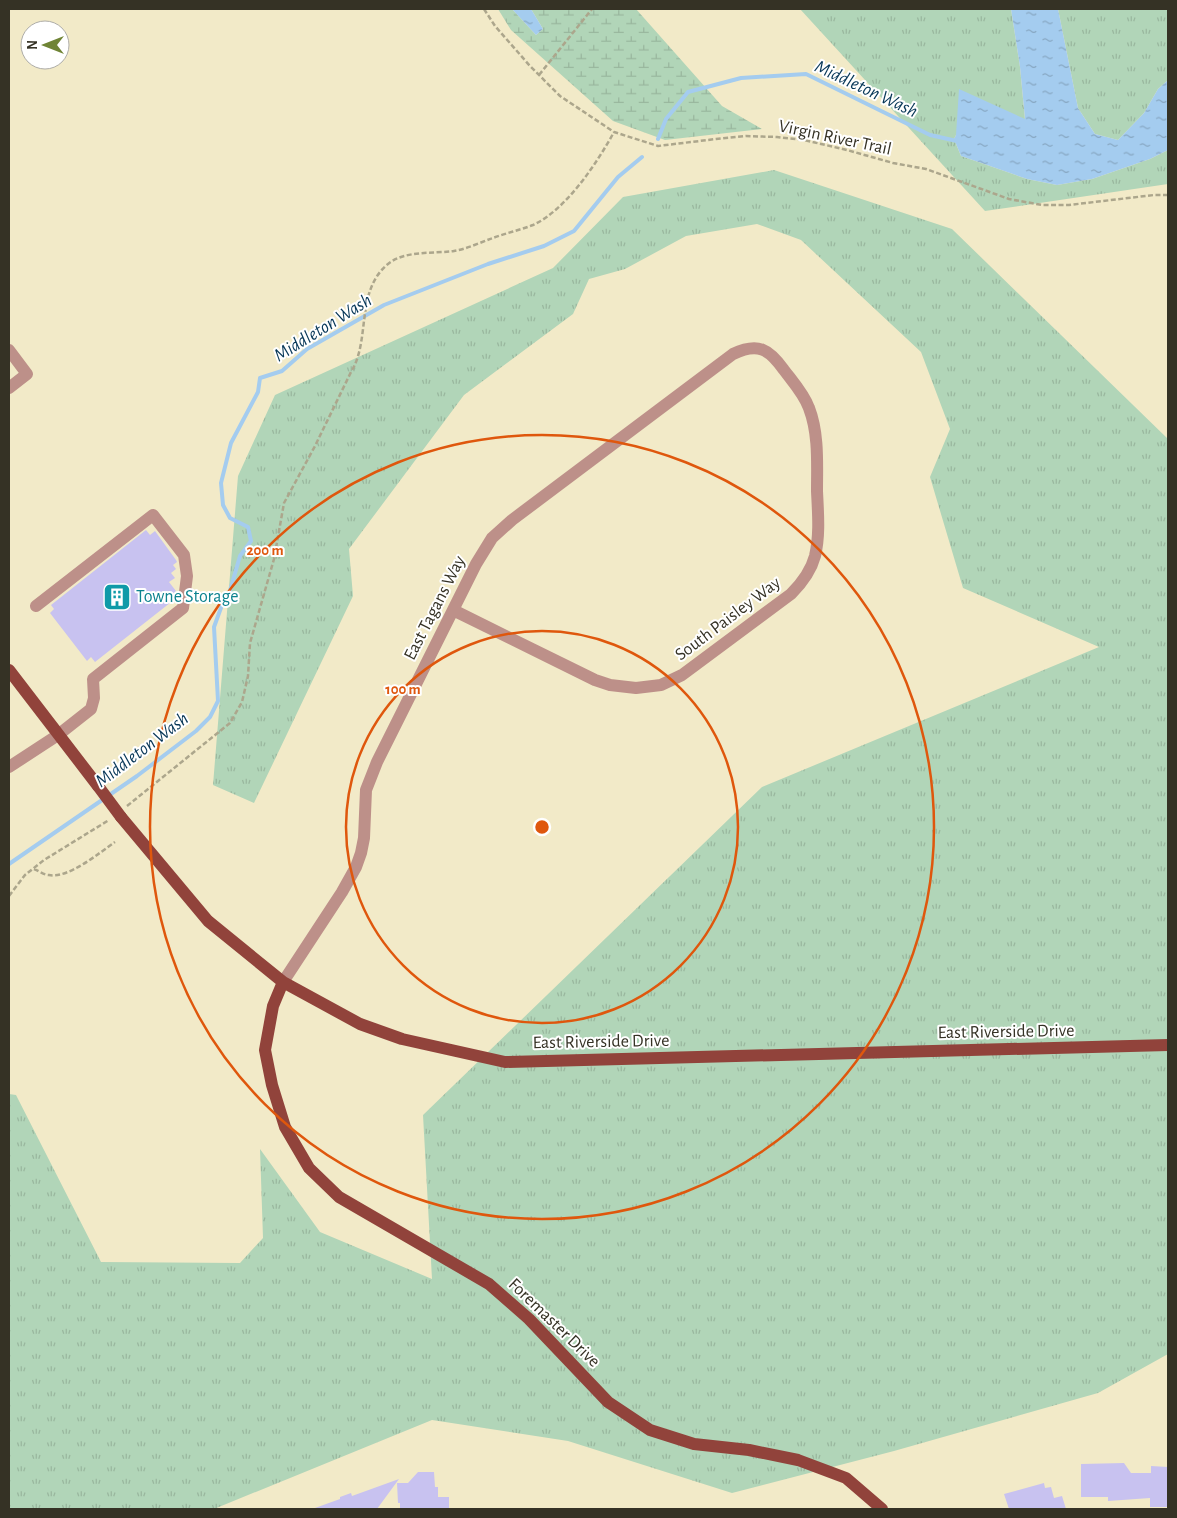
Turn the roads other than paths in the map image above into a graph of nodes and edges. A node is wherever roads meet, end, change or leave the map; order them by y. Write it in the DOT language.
graph roads {
  1 [pos="749,348"];
  2 [pos="9,350"];
  3 [pos="9,388"];
  4 [pos="36,606"];
  5 [pos="453,610"];
  6 [pos="9,670"];
  7 [pos="58,735"];
  8 [pos="9,768"];
  9 [pos="283,982"];
  10 [pos="1168,1045"];
  11 [pos="882,1509"];
  1 -- 5 [label="street, East Tagans Way"];
  1 -- 5 [label="street, South Paisley Way"];
  2 -- 3 [label="street"];
  4 -- 7 [label="street"];
  5 -- 9 [label="street, East Tagans Way"];
  6 -- 7 [label="main road"];
  7 -- 8 [label="street"];
  7 -- 9 [label="main road, East Riverside Drive, bridge"];
  9 -- 10 [label="main road, East Riverside Drive"];
  9 -- 11 [label="main road, Foremaster Drive"];
}
